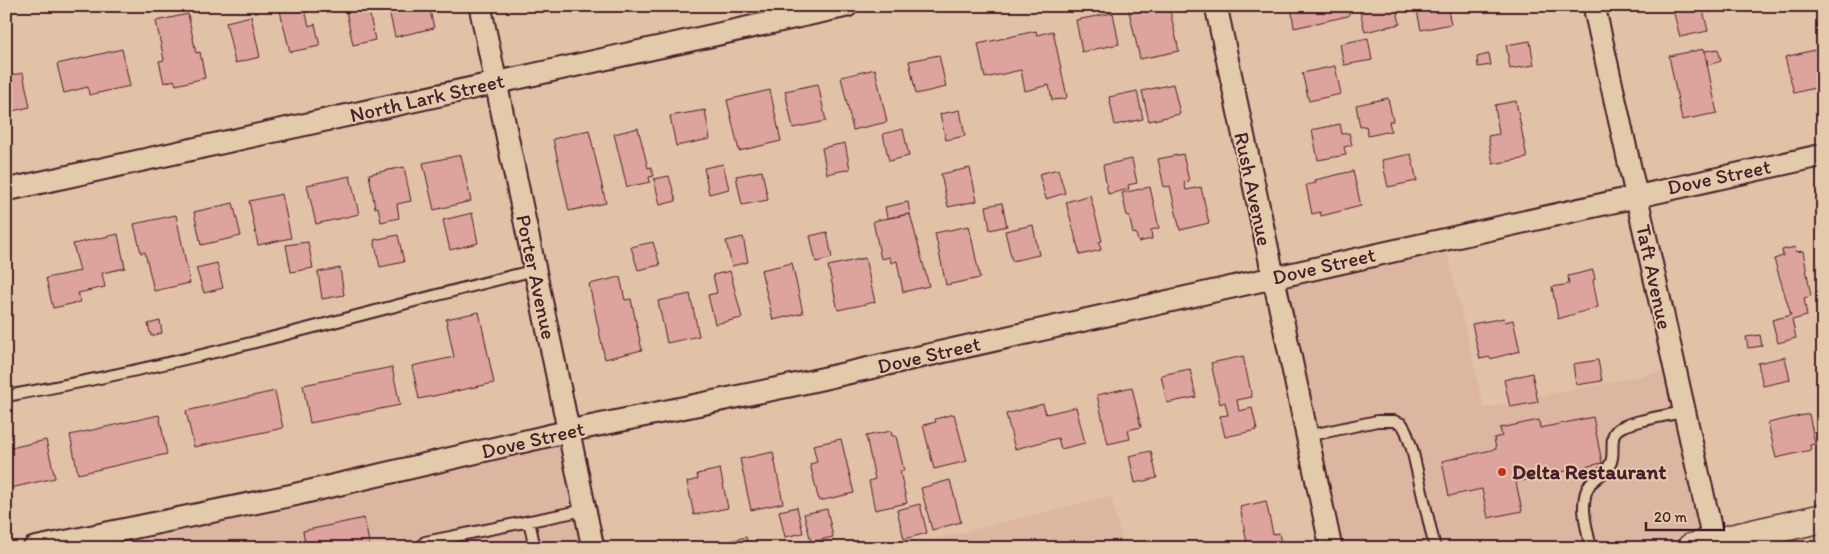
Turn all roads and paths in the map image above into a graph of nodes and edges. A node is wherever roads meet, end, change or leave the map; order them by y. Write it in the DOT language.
graph roads {
  1 [pos="480,6"];
  2 [pos="847,6"];
  3 [pos="1216,6"];
  4 [pos="1594,6"];
  5 [pos="496,83"];
  6 [pos="1823,155"];
  7 [pos="6,190"];
  8 [pos="1636,195"];
  9 [pos="535,270"];
  10 [pos="1272,278"];
  11 [pos="6,396"];
  12 [pos="1684,412"];
  13 [pos="569,432"];
  14 [pos="1307,436"];
  15 [pos="585,510"];
  16 [pos="1823,518"];
  17 [pos="529,521"];
  18 [pos="1706,546"];
  19 [pos="34,548"];
  20 [pos="421,548"];
  21 [pos="535,548"];
  22 [pos="593,548"];
  23 [pos="1330,548"];
  24 [pos="1435,548"];
  25 [pos="1591,548"];
  1 -- 5 [label="street, Porter Avenue"];
  2 -- 5 [label="street, North Lark Street"];
  3 -- 10 [label="street, Rush Avenue"];
  4 -- 8 [label="street, Taft Avenue"];
  5 -- 7 [label="street, North Lark Street"];
  5 -- 9 [label="street, Porter Avenue"];
  6 -- 8 [label="street, Dove Street"];
  8 -- 10 [label="street, Dove Street"];
  8 -- 12 [label="street, Taft Avenue"];
  9 -- 11 [label="lane"];
  9 -- 13 [label="street, Porter Avenue"];
  10 -- 13 [label="street, Dove Street"];
  10 -- 14 [label="street, Rush Avenue"];
  12 -- 18 [label="street, Taft Avenue"];
  12 -- 25 [label="lane"];
  13 -- 15 [label="street, Porter Avenue"];
  13 -- 19 [label="street, Dove Street"];
  14 -- 23 [label="street, Rush Avenue"];
  14 -- 24 [label="lane"];
  15 -- 17 [label="lane"];
  15 -- 22 [label="street, Porter Avenue"];
  16 -- 18 [label="street"];
  17 -- 20 [label="lane"];
  17 -- 21 [label="lane"];
}
